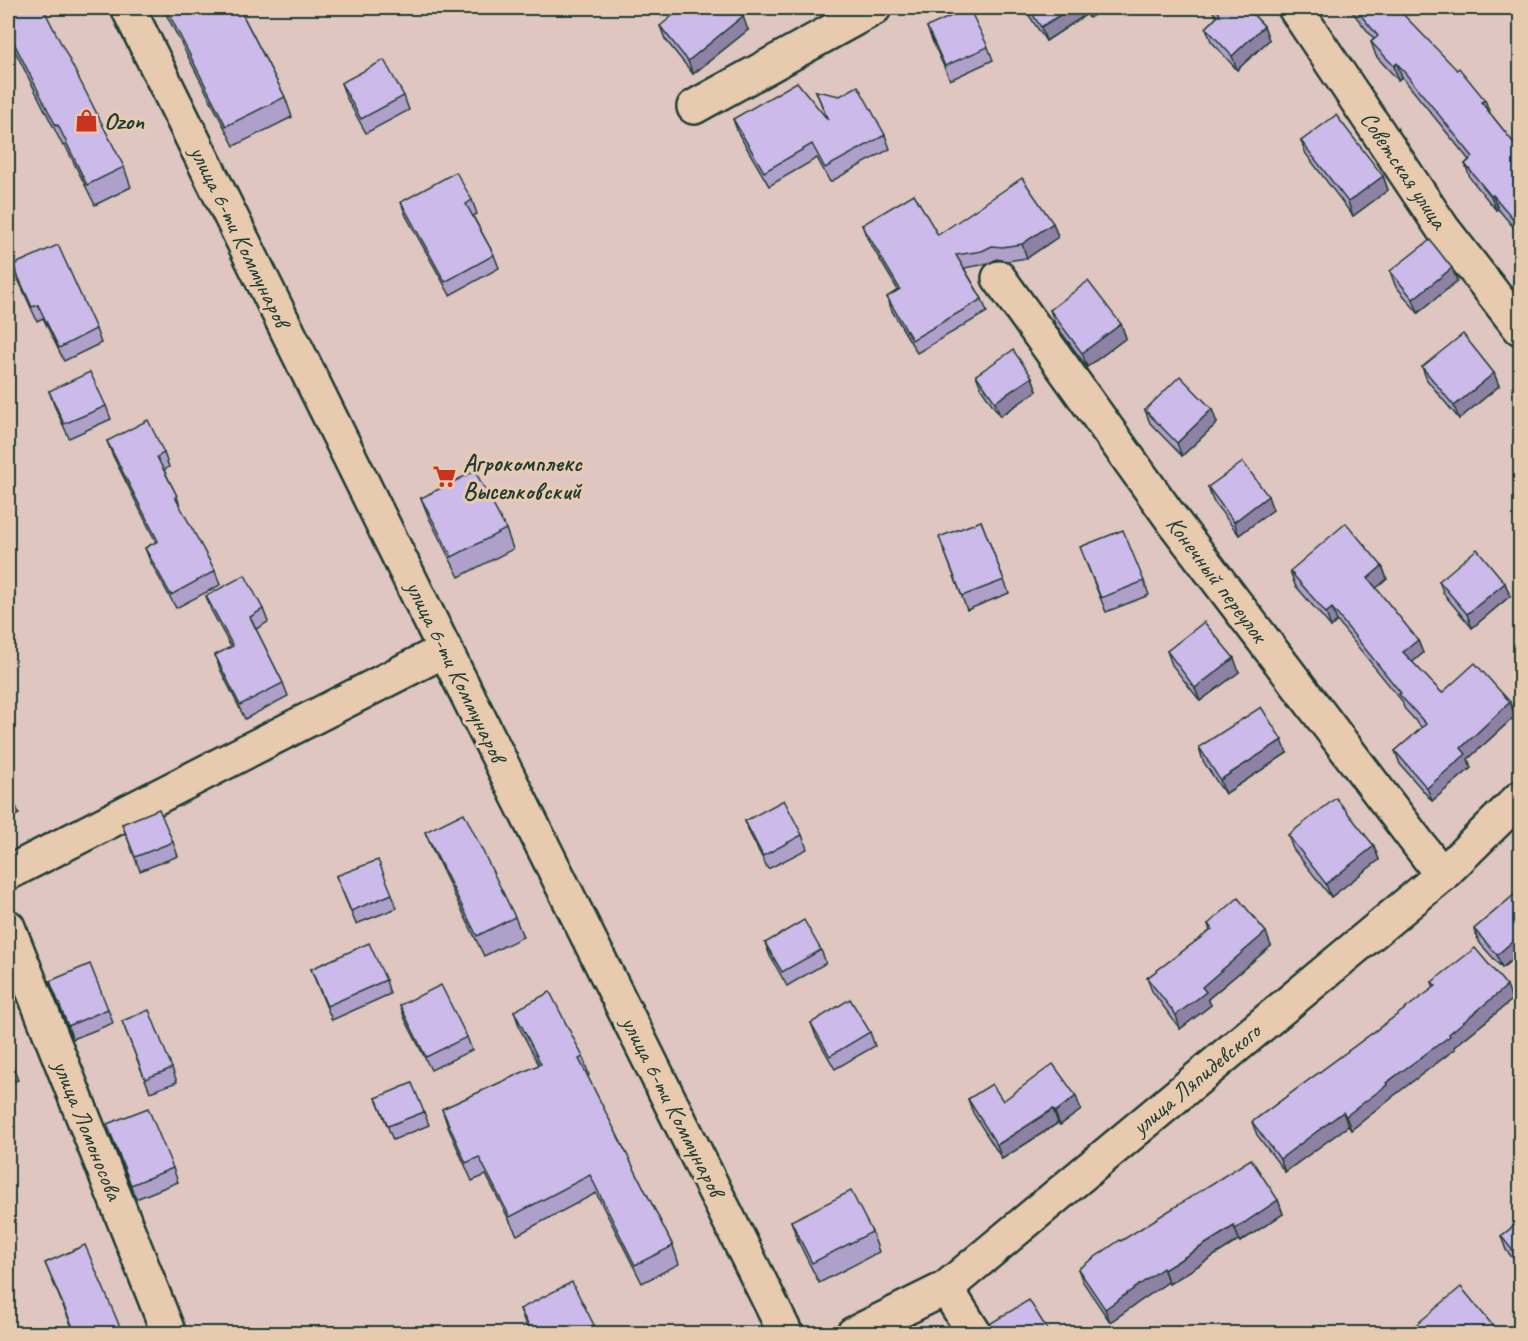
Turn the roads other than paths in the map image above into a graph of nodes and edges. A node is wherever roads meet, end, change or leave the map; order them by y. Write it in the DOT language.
graph roads {
  1 [pos="128,8"];
  2 [pos="874,8"];
  3 [pos="1295,8"];
  4 [pos="694,107"];
  5 [pos="999,278"];
  6 [pos="1521,328"];
  7 [pos="445,650"];
  8 [pos="1521,798"];
  9 [pos="8,873"];
  10 [pos="1442,875"];
  11 [pos="8,927"];
  12 [pos="946,1288"];
  13 [pos="169,1334"];
  14 [pos="786,1334"];
  15 [pos="853,1334"];
  16 [pos="975,1334"];
  1 -- 7 [label="main road, улица 6-ти Коммунаров"];
  2 -- 4 [label="main road"];
  3 -- 6 [label="main road, Советская улица"];
  5 -- 10 [label="main road, Конечный переулок"];
  7 -- 9 [label="main road"];
  7 -- 14 [label="main road, улица 6-ти Коммунаров"];
  8 -- 10 [label="main road, улица Ляпидевского"];
  10 -- 12 [label="main road, улица Ляпидевского"];
  11 -- 13 [label="main road, улица Ломоносова"];
  12 -- 15 [label="main road, улица Ляпидевского"];
  12 -- 16 [label="main road"];
}
